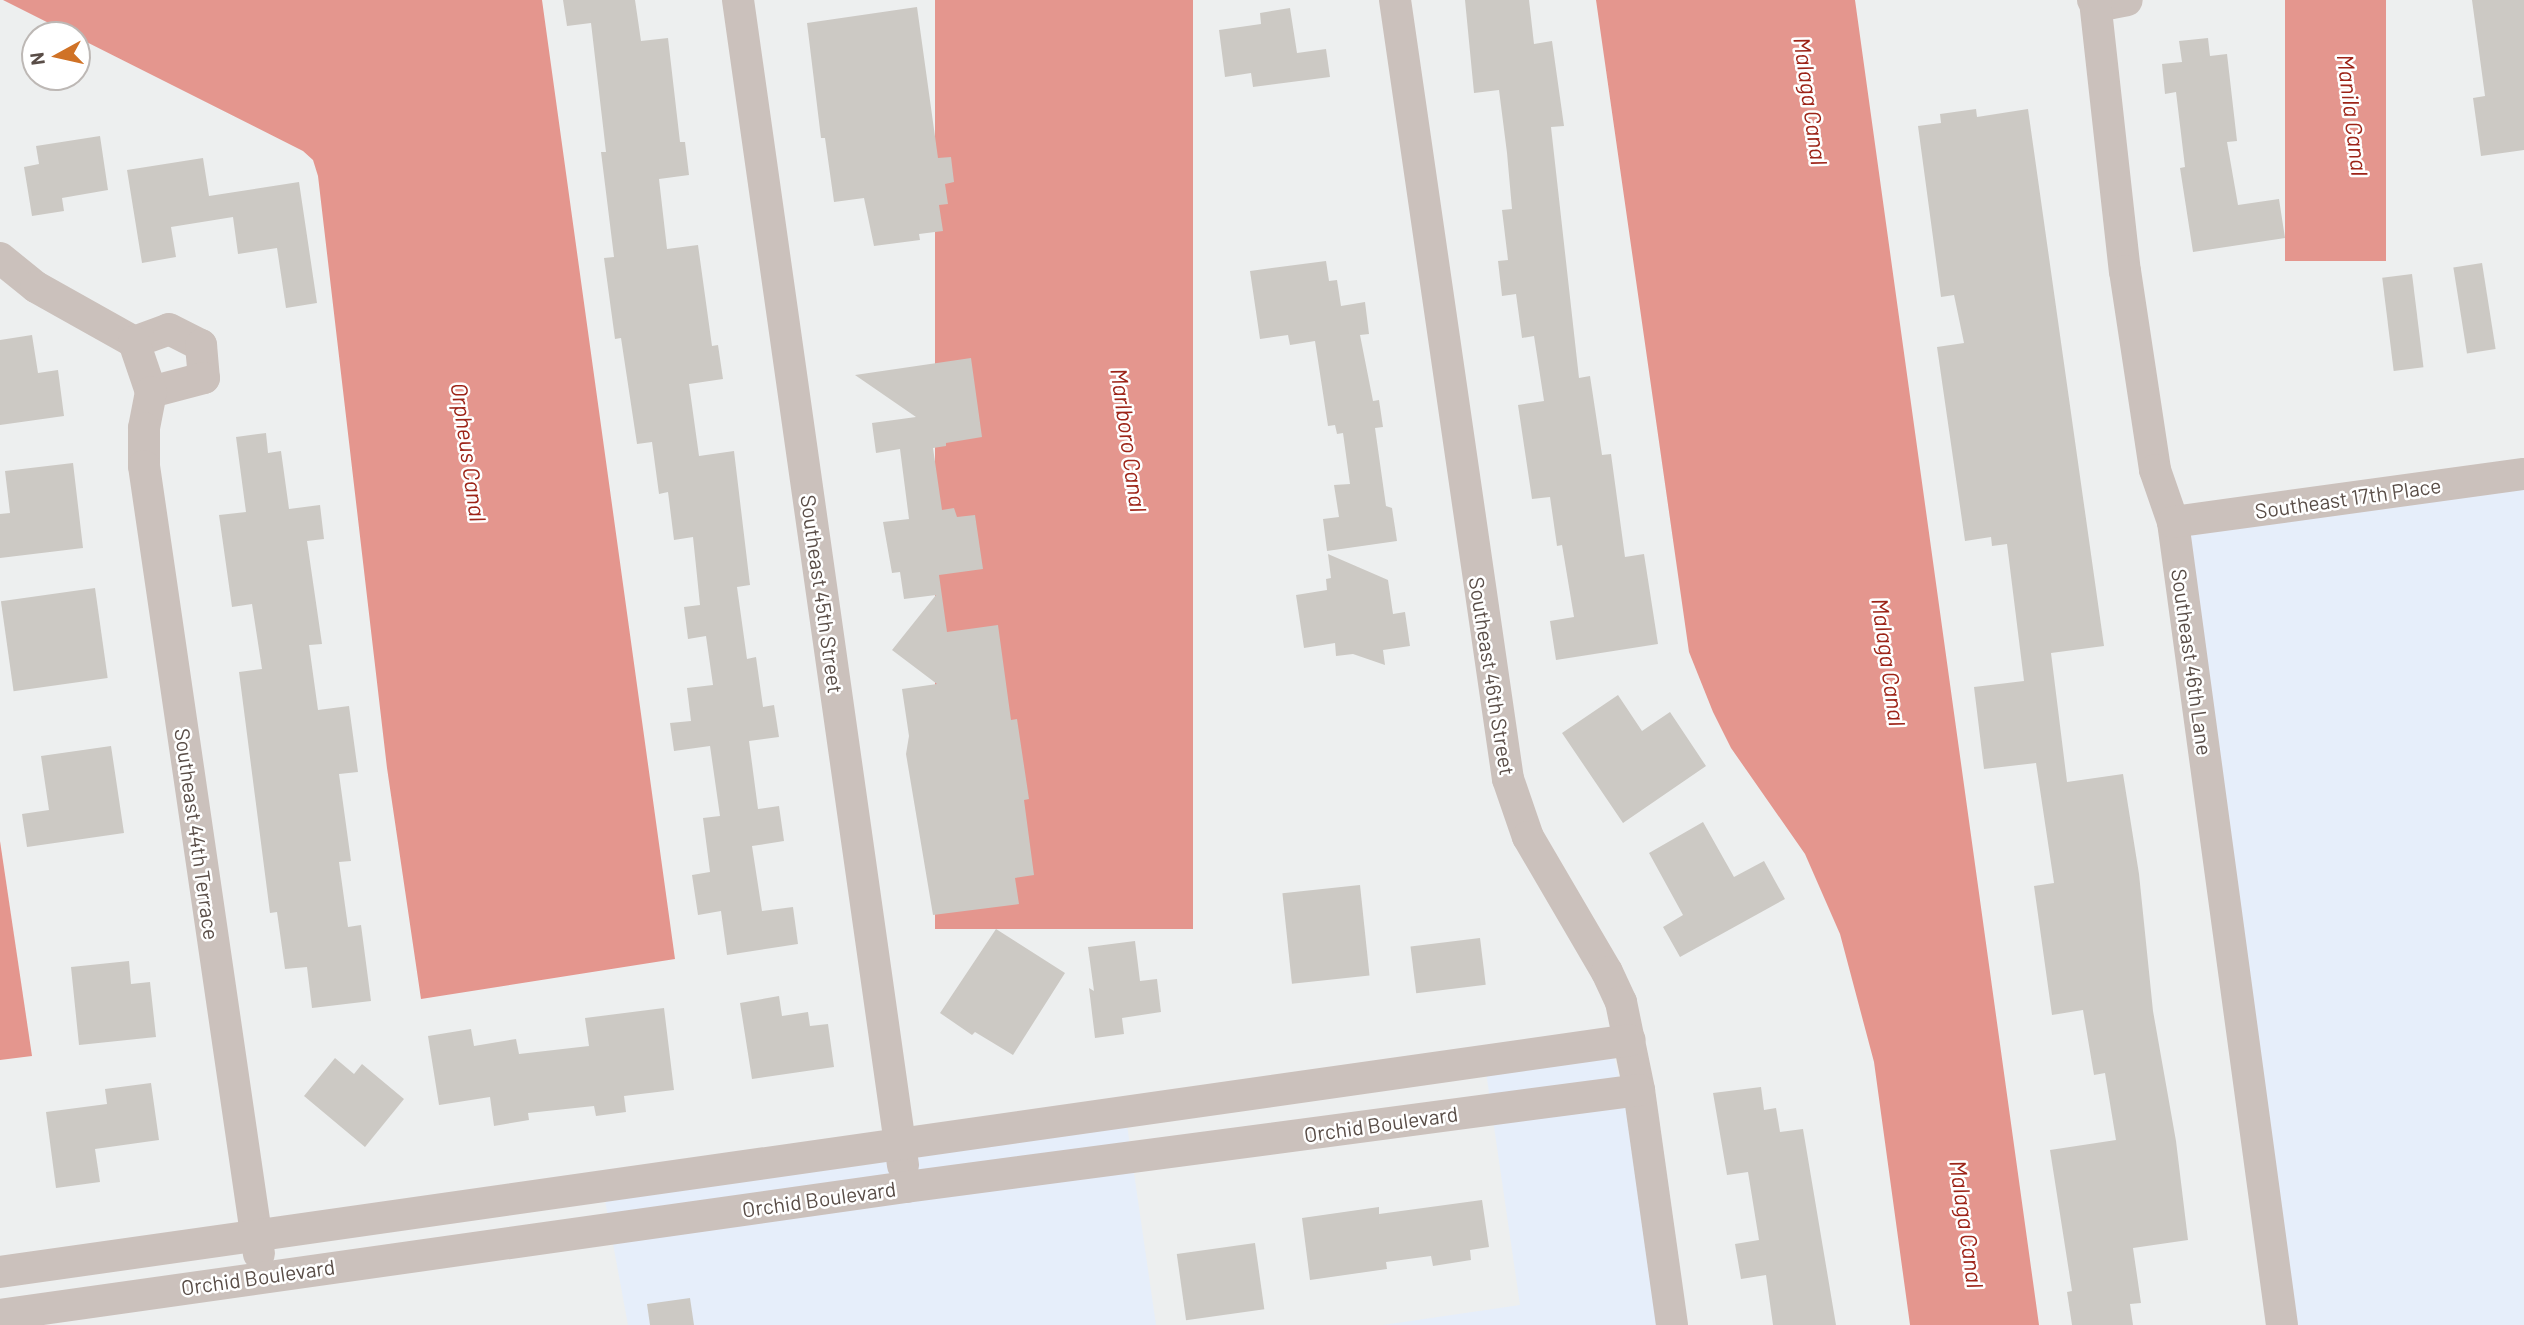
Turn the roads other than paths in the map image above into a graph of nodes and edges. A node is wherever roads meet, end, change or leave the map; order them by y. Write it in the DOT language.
graph roads {
  1 [pos="738,0"];
  2 [pos="1395,0"];
  3 [pos="2127,0"];
  4 [pos="2094,1"];
  5 [pos="0,258"];
  6 [pos="134,342"];
  7 [pos="151,392"];
  8 [pos="2524,474"];
  9 [pos="2173,522"];
  10 [pos="1630,1040"];
  11 [pos="1639,1090"];
  12 [pos="901,1145"];
  13 [pos="906,1187"];
  14 [pos="256,1234"];
  15 [pos="0,1272"];
  16 [pos="262,1277"];
  17 [pos="0,1315"];
  18 [pos="1672,1325"];
  19 [pos="2282,1325"];
  1 -- 12 [label="street, Southeast 45th Street"];
  2 -- 10 [label="street, Southeast 46th Street"];
  3 -- 4 [label="street, Southeast 46th Lane"];
  4 -- 9 [label="street, Southeast 46th Lane"];
  5 -- 6 [label="street"];
  6 -- 7 [label="street, Southeast 44th Terrace"];
  6 -- 7 [label="street"];
  7 -- 14 [label="street, Southeast 44th Terrace"];
  8 -- 9 [label="street, Southeast 17th Place"];
  9 -- 19 [label="street, Southeast 46th Lane"];
  10 -- 11 [label="street, Southeast 46th Street"];
  10 -- 12 [label="street, Orchid Boulevard"];
  11 -- 13 [label="street, Orchid Boulevard"];
  11 -- 18 [label="street, Southeast 46th Street"];
  12 -- 13 [label="street, Southeast 45th Street"];
  12 -- 14 [label="street, Orchid Boulevard"];
  13 -- 16 [label="street, Orchid Boulevard"];
  14 -- 15 [label="street, Orchid Boulevard"];
  14 -- 16 [label="street, Southeast 44th Terrace"];
  16 -- 17 [label="street, Orchid Boulevard"];
}
